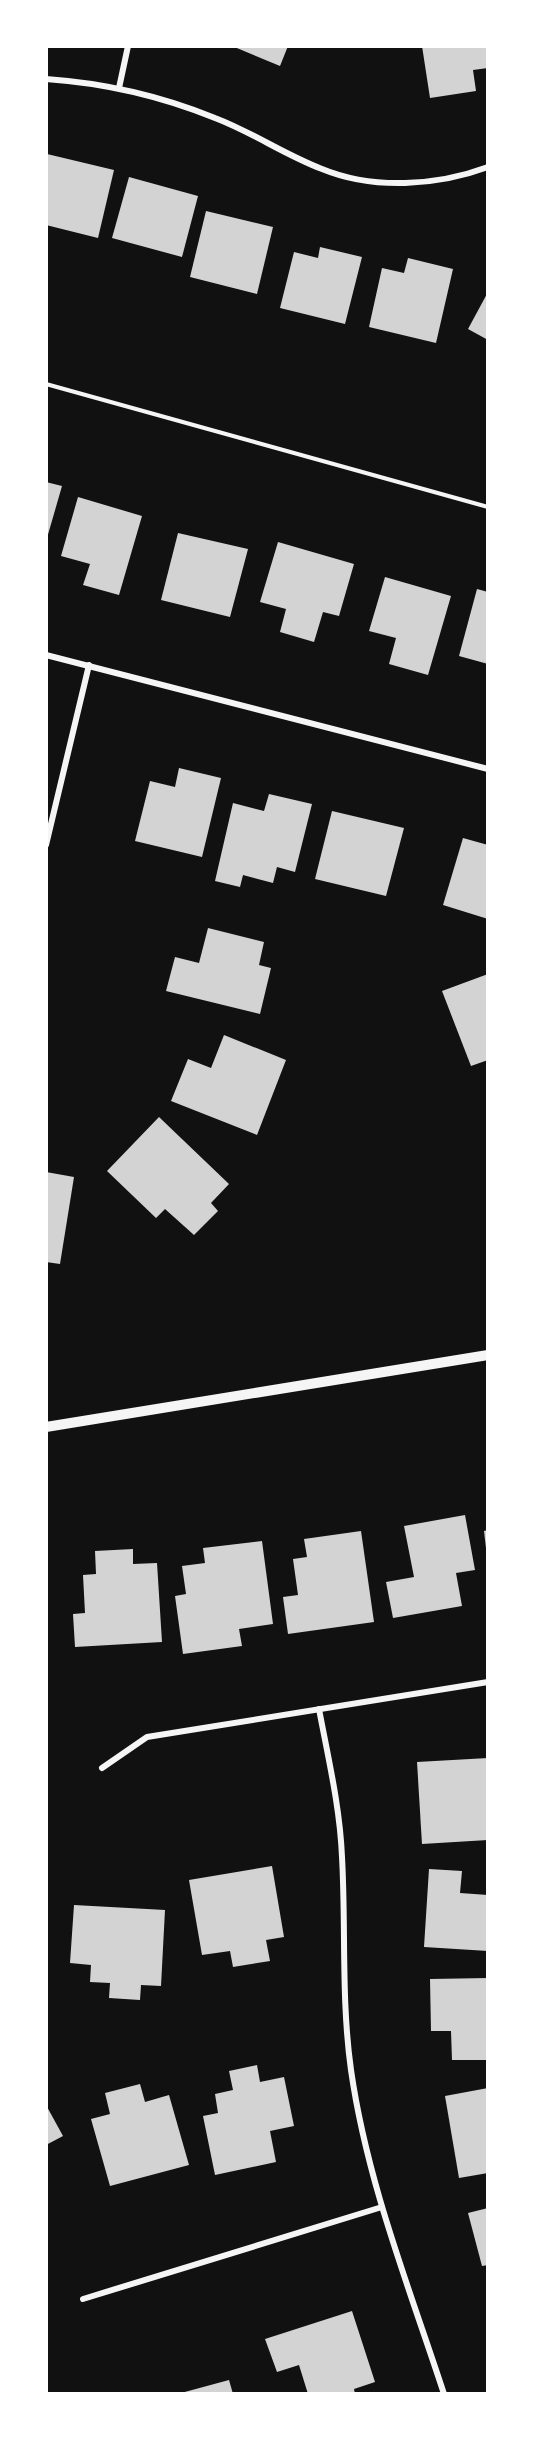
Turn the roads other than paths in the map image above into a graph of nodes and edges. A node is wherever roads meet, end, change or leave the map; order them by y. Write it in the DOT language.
graph roads {
  1 [pos="128,46"];
  2 [pos="46,79"];
  3 [pos="119,88"];
  4 [pos="488,167"];
  5 [pos="46,655"];
  6 [pos="90,665"];
  7 [pos="488,769"];
  8 [pos="46,845"];
  9 [pos="488,1355"];
  10 [pos="46,1427"];
  11 [pos="488,1682"];
  12 [pos="319,1709"];
  13 [pos="102,1768"];
  14 [pos="382,2207"];
  15 [pos="83,2299"];
  16 [pos="444,2394"];
  1 -- 3 [label="street"];
  2 -- 3 [label="street"];
  3 -- 4 [label="street"];
  5 -- 6 [label="street"];
  6 -- 7 [label="street"];
  6 -- 8 [label="street"];
  9 -- 10 [label="street"];
  11 -- 12 [label="street"];
  12 -- 13 [label="street"];
  12 -- 14 [label="street"];
  14 -- 15 [label="street"];
  14 -- 16 [label="street"];
}
